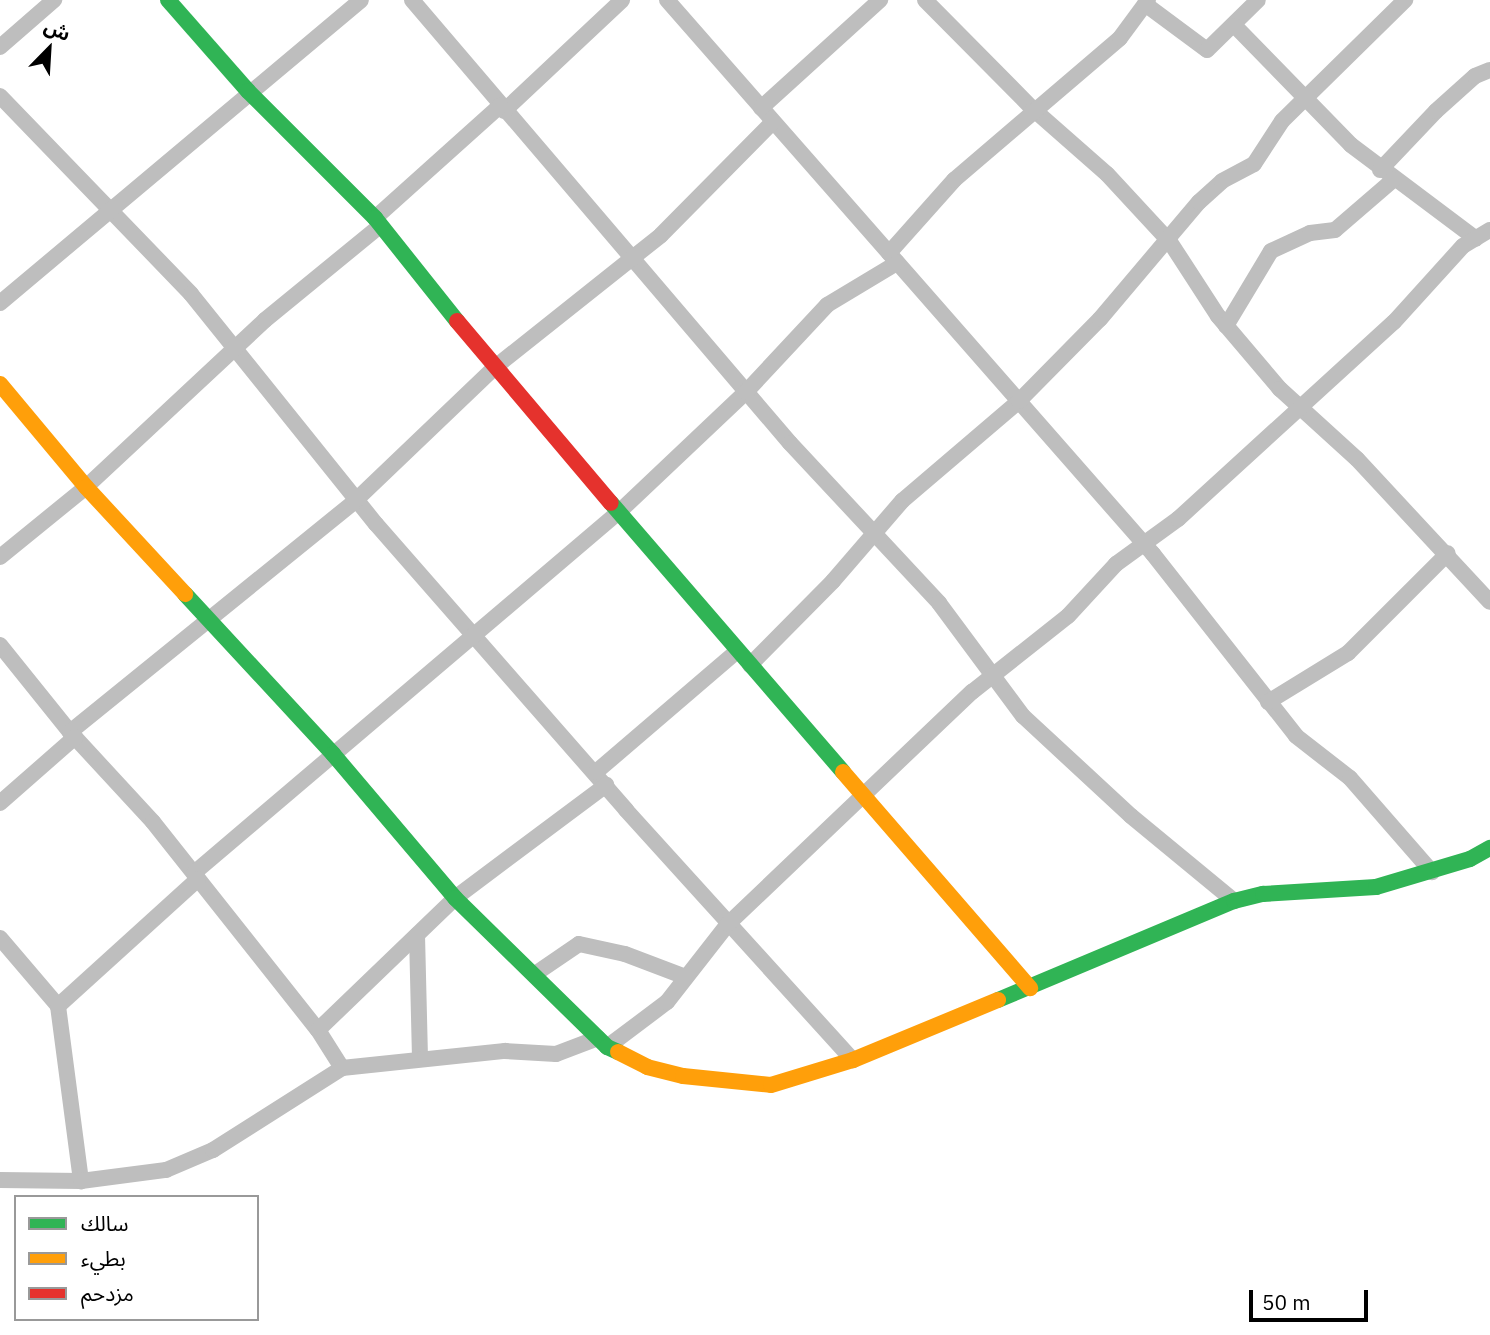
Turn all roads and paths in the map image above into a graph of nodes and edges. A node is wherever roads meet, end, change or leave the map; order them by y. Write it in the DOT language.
graph roads {
  1 [pos="54,0"];
  2 [pos="168,0"];
  3 [pos="361,0"];
  4 [pos="412,0"];
  5 [pos="622,0"];
  6 [pos="667,0"];
  7 [pos="880,0"];
  8 [pos="925,0"];
  9 [pos="1258,0"];
  10 [pos="1405,0"];
  11 [pos="1146,2"];
  12 [pos="1235,26"];
  13 [pos="0,47"];
  14 [pos="1490,70"];
  15 [pos="248,91"];
  16 [pos="0,96"];
  17 [pos="1306,99"];
  18 [pos="502,108"];
  19 [pos="761,108"];
  20 [pos="1033,109"];
  21 [pos="773,122"];
  22 [pos="1386,175"];
  23 [pos="109,212"];
  24 [pos="377,222"];
  25 [pos="1483,234"];
  26 [pos="1170,242"];
  27 [pos="630,258"];
  28 [pos="893,258"];
  29 [pos="0,303"];
  30 [pos="1226,326"];
  31 [pos="234,348"];
  32 [pos="494,368"];
  33 [pos="0,384"];
  34 [pos="746,391"];
  35 [pos="1019,401"];
  36 [pos="1300,408"];
  37 [pos="86,487"];
  38 [pos="356,500"];
  39 [pos="620,511"];
  40 [pos="874,533"];
  41 [pos="1145,544"];
  42 [pos="1448,553"];
  43 [pos="0,558"];
  44 [pos="1490,602"];
  45 [pos="210,621"];
  46 [pos="475,634"];
  47 [pos="0,645"];
  48 [pos="737,651"];
  49 [pos="750,665"];
  50 [pos="996,676"];
  51 [pos="1268,702"];
  52 [pos="72,735"];
  53 [pos="333,754"];
  54 [pos="601,778"];
  55 [pos="864,795"];
  56 [pos="0,803"];
  57 [pos="1490,848"];
  58 [pos="1432,872"];
  59 [pos="196,876"];
  60 [pos="455,898"];
  61 [pos="1234,901"];
  62 [pos="728,924"];
  63 [pos="417,935"];
  64 [pos="0,938"];
  65 [pos="535,974"];
  66 [pos="683,976"];
  67 [pos="1030,988"];
  68 [pos="58,1006"];
  69 [pos="318,1030"];
  70 [pos="603,1042"];
  71 [pos="420,1058"];
  72 [pos="853,1060"];
  73 [pos="342,1068"];
  74 [pos="0,1180"];
  75 [pos="81,1181"];
  1 -- 13 [label="street"];
  2 -- 15 [label="street"];
  3 -- 15 [label="street"];
  4 -- 18 [label="street"];
  5 -- 18 [label="street"];
  6 -- 19 [label="street"];
  7 -- 19 [label="street"];
  8 -- 20 [label="street"];
  9 -- 12 [label="street"];
  10 -- 17 [label="street"];
  11 -- 12 [label="street"];
  11 -- 20 [label="street"];
  12 -- 17 [label="street"];
  14 -- 22 [label="street"];
  15 -- 23 [label="street"];
  15 -- 24 [label="street"];
  16 -- 23 [label="street"];
  17 -- 22 [label="street"];
  17 -- 26 [label="street"];
  18 -- 24 [label="street"];
  18 -- 27 [label="street"];
  19 -- 21 [label="street"];
  20 -- 26 [label="street"];
  20 -- 28 [label="street"];
  21 -- 27 [label="street"];
  21 -- 28 [label="street"];
  22 -- 25 [label="street"];
  22 -- 30 [label="street"];
  23 -- 29 [label="street"];
  23 -- 31 [label="street"];
  24 -- 31 [label="street"];
  24 -- 32 [label="street"];
  25 -- 36 [label="street"];
  26 -- 30 [label="street"];
  26 -- 35 [label="street"];
  27 -- 32 [label="street"];
  27 -- 34 [label="street"];
  28 -- 34 [label="street"];
  28 -- 35 [label="street"];
  30 -- 36 [label="street"];
  31 -- 37 [label="street"];
  31 -- 38 [label="street"];
  32 -- 38 [label="street"];
  32 -- 39 [label="street"];
  33 -- 37 [label="street"];
  34 -- 39 [label="street"];
  34 -- 40 [label="street"];
  35 -- 40 [label="street"];
  35 -- 41 [label="street"];
  36 -- 41 [label="street"];
  36 -- 42 [label="street"];
  37 -- 43 [label="street"];
  37 -- 45 [label="street"];
  38 -- 45 [label="street"];
  38 -- 46 [label="street"];
  39 -- 46 [label="street"];
  39 -- 48 [label="street"];
  40 -- 49 [label="street"];
  40 -- 50 [label="street"];
  41 -- 50 [label="street"];
  41 -- 51 [label="street"];
  42 -- 44 [label="street"];
  42 -- 51 [label="street"];
  45 -- 52 [label="street"];
  45 -- 53 [label="street"];
  46 -- 53 [label="street"];
  46 -- 54 [label="street"];
  47 -- 52 [label="street"];
  48 -- 49 [label="street"];
  48 -- 54 [label="street"];
  49 -- 55 [label="street"];
  50 -- 55 [label="street"];
  50 -- 61 [label="street"];
  51 -- 58 [label="street"];
  52 -- 56 [label="street"];
  52 -- 59 [label="street"];
  53 -- 59 [label="street"];
  53 -- 60 [label="street"];
  54 -- 60 [label="street"];
  54 -- 62 [label="street"];
  55 -- 62 [label="street"];
  55 -- 67 [label="street"];
  57 -- 58 [label="street"];
  58 -- 61 [label="street"];
  59 -- 68 [label="street"];
  59 -- 69 [label="street"];
  60 -- 63 [label="street"];
  60 -- 65 [label="street"];
  61 -- 67 [label="street"];
  62 -- 66 [label="street"];
  62 -- 72 [label="street"];
  63 -- 69 [label="street"];
  63 -- 71 [label="street"];
  64 -- 68 [label="street"];
  65 -- 66 [label="street"];
  65 -- 70 [label="street"];
  66 -- 70 [label="street"];
  67 -- 72 [label="street"];
  68 -- 75 [label="street"];
  69 -- 73 [label="street"];
  70 -- 71 [label="street"];
  70 -- 72 [label="street"];
  71 -- 73 [label="street"];
  73 -- 75 [label="street"];
  74 -- 75 [label="street"];
}
